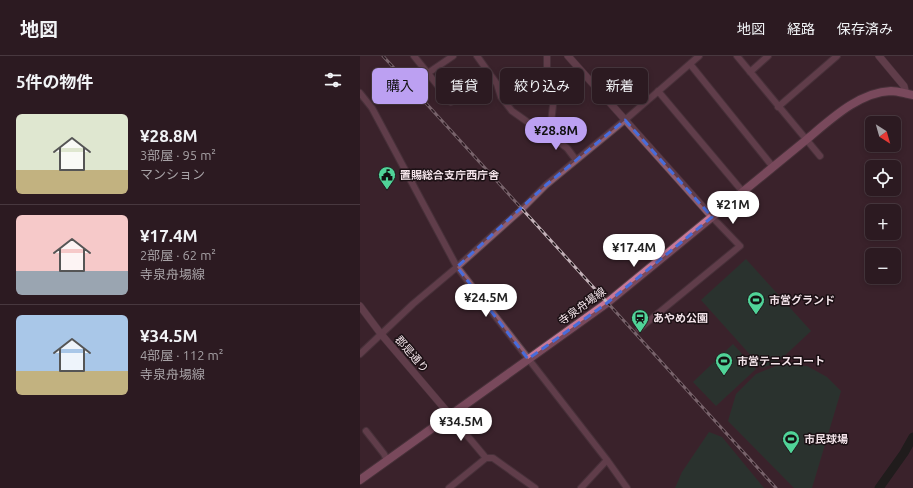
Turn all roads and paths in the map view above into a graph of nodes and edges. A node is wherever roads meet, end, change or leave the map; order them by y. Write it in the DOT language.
graph roads {
  1 [pos="414,56"];
  2 [pos="453,56"];
  3 [pos="478,56"];
  4 [pos="547,56"];
  5 [pos="568,56"];
  6 [pos="699,56"];
  7 [pos="737,56"];
  8 [pos="768,56"];
  9 [pos="837,56"];
  10 [pos="878,56"];
  11 [pos="690,64"];
  12 [pos="424,68"];
  13 [pos="750,72"];
  14 [pos="428,73"];
  15 [pos="436,83"];
  16 [pos="658,91"];
  17 [pos="360,94"];
  18 [pos="910,94"];
  19 [pos="778,107"];
  20 [pos="625,120"];
  21 [pos="550,131"];
  22 [pos="806,140"];
  23 [pos="820,156"];
  24 [pos="576,160"];
  25 [pos="773,167"];
  26 [pos="743,192"];
  27 [pos="712,217"];
  28 [pos="457,267"];
  29 [pos="360,306"];
  30 [pos="639,329"];
  31 [pos="381,334"];
  32 [pos="360,354"];
  33 [pos="528,359"];
  34 [pos="450,415"];
  35 [pos="366,431"];
  36 [pos="486,458"];
  37 [pos="387,460"];
  38 [pos="607,460"];
  39 [pos="360,480"];
  40 [pos="450,488"];
  41 [pos="535,488"];
  42 [pos="581,488"];
  43 [pos="627,488"];
  1 -- 12 [label="street"];
  2 -- 14 [label="street"];
  3 -- 21 [label="street"];
  4 -- 21 [label="street"];
  5 -- 20 [label="street"];
  6 -- 11 [label="street"];
  7 -- 13 [label="street"];
  8 -- 13 [label="street"];
  9 -- 19 [label="street"];
  10 -- 18 [label="street"];
  11 -- 16 [label="street"];
  11 -- 25 [label="street"];
  13 -- 19 [label="street"];
  14 -- 15 [label="street"];
  16 -- 20 [label="street"];
  16 -- 26 [label="street"];
  17 -- 28 [label="street"];
  18 -- 22 [label="main road, 寺泉舟場線"];
  19 -- 22 [label="street"];
  20 -- 24 [label="street"];
  20 -- 27 [label="street"];
  21 -- 24 [label="street"];
  22 -- 23 [label="street"];
  22 -- 25 [label="main road, 寺泉舟場線"];
  24 -- 28 [label="street"];
  25 -- 26 [label="main road, 寺泉舟場線"];
  26 -- 27 [label="main road, 寺泉舟場線"];
  27 -- 30 [label="street"];
  27 -- 33 [label="main road, 寺泉舟場線"];
  28 -- 31 [label="street"];
  28 -- 33 [label="street"];
  29 -- 31 [label="street, 郡是通り"];
  31 -- 32 [label="street"];
  31 -- 34 [label="street, 郡是通り"];
  33 -- 34 [label="main road, 寺泉舟場線"];
  33 -- 38 [label="street"];
  34 -- 36 [label="street"];
  34 -- 37 [label="main road, 寺泉舟場線"];
  35 -- 37 [label="street"];
  36 -- 40 [label="street"];
  36 -- 41 [label="street"];
  37 -- 39 [label="main road, 寺泉舟場線"];
  38 -- 42 [label="street"];
  38 -- 43 [label="street"];
}
